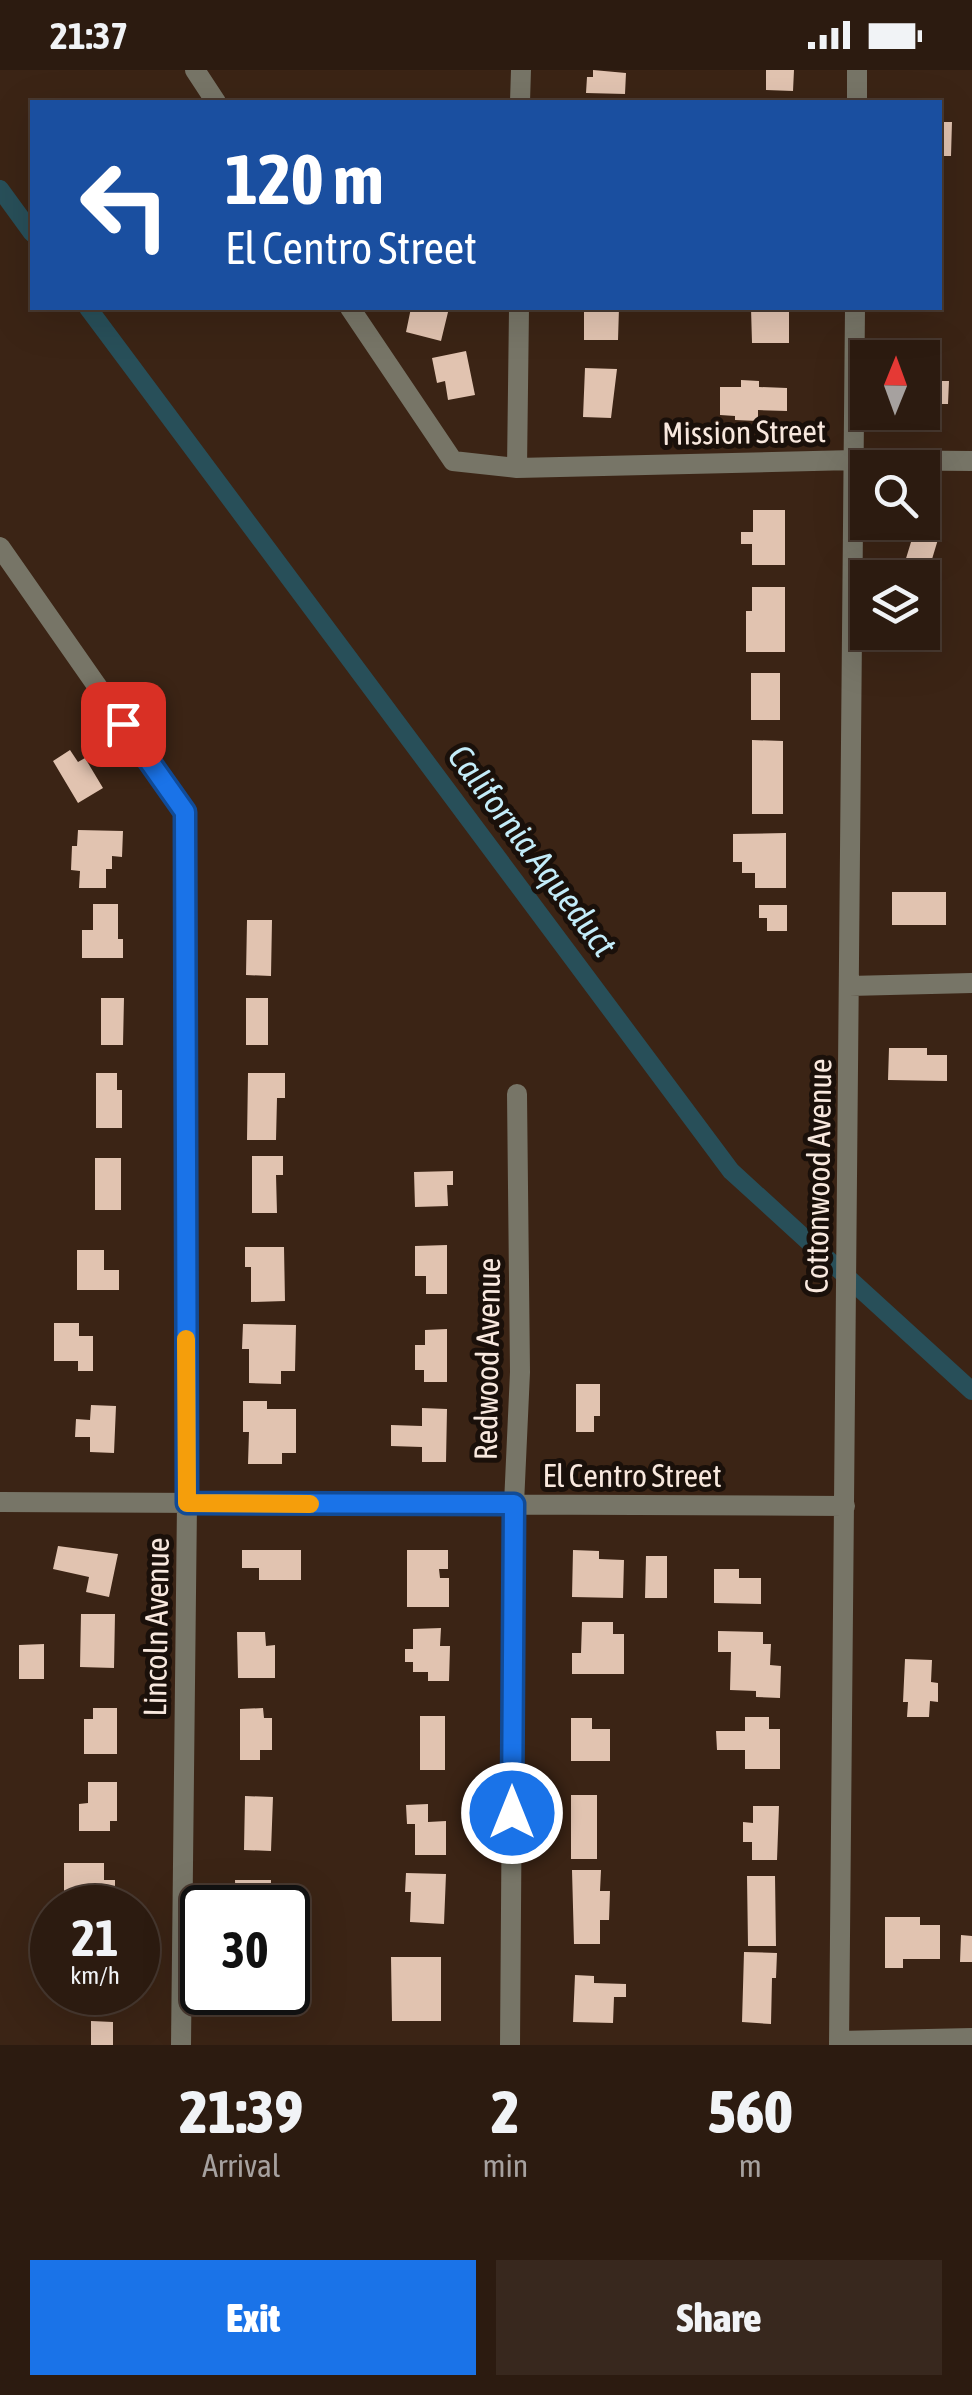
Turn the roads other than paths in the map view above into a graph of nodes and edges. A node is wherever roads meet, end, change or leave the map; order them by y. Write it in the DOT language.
graph roads {
  1 [pos="195,70"];
  2 [pos="520,70"];
  3 [pos="858,70"];
  4 [pos="215,100"];
  5 [pos="520,100"];
  6 [pos="857,100"];
  7 [pos="351,310"];
  8 [pos="518,310"];
  9 [pos="855,310"];
  10 [pos="854,450"];
  11 [pos="850,460"];
  12 [pos="940,461"];
  13 [pos="972,461"];
  14 [pos="517,468"];
  15 [pos="853,540"];
  16 [pos="0,547"];
  17 [pos="972,983"];
  18 [pos="849,986"];
  19 [pos="516,1094"];
  20 [pos="0,1502"];
  21 [pos="187,1503"];
  22 [pos="514,1504"];
  23 [pos="844,1506"];
  24 [pos="972,2038"];
  25 [pos="839,2043"];
  26 [pos="181,2045"];
  27 [pos="510,2045"];
  1 -- 4 [label="street"];
  2 -- 5 [label="street"];
  3 -- 6 [label="street"];
  7 -- 14 [label="street, Mission Street"];
  8 -- 14 [label="street"];
  9 -- 10 [label="street, Cottonwood Avenue"];
  11 -- 14 [label="street, Mission Street"];
  12 -- 13 [label="street, Mission Street"];
  15 -- 18 [label="street, Cottonwood Avenue"];
  16 -- 21 [label="street, Lincoln Avenue"];
  17 -- 18 [label="street"];
  18 -- 23 [label="street, Cottonwood Avenue"];
  19 -- 22 [label="street, Redwood Avenue"];
  20 -- 21 [label="street, El Centro Street"];
  21 -- 22 [label="street, El Centro Street"];
  21 -- 26 [label="street, Lincoln Avenue"];
  22 -- 23 [label="street, El Centro Street"];
  22 -- 27 [label="street, Redwood Avenue"];
  23 -- 25 [label="street, Cottonwood Avenue"];
  24 -- 25 [label="street"];
}
